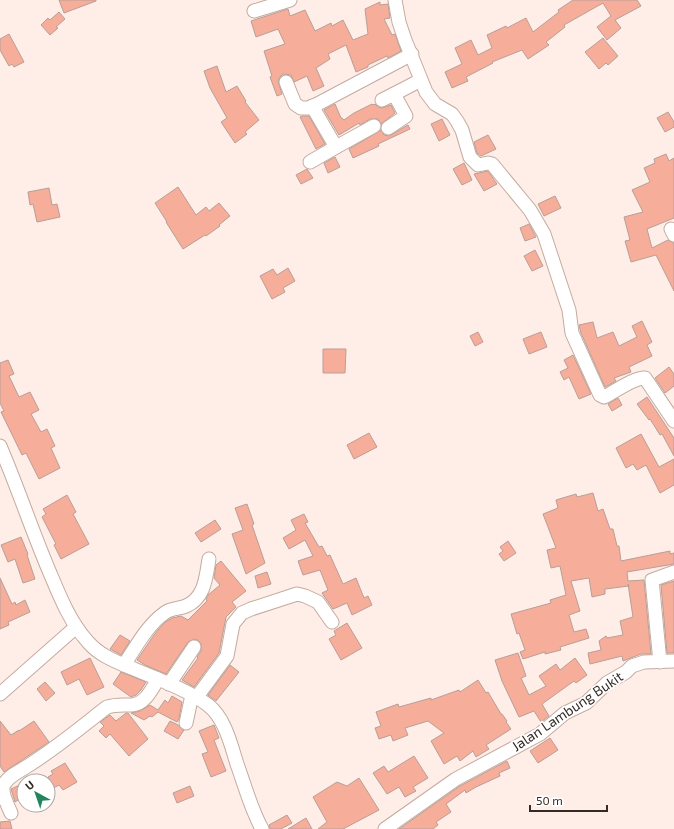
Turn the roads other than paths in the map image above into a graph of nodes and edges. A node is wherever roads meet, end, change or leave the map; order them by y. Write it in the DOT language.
graph roads {
  1 [pos="290,0"];
  2 [pos="396,0"];
  3 [pos="254,11"];
  4 [pos="412,54"];
  5 [pos="421,80"];
  6 [pos="286,82"];
  7 [pos="394,94"];
  8 [pos="382,100"];
  9 [pos="312,106"];
  10 [pos="374,126"];
  11 [pos="388,128"];
  12 [pos="336,147"];
  13 [pos="310,162"];
  14 [pos="674,421"];
  15 [pos="0,446"];
  16 [pos="209,559"];
  17 [pos="674,572"];
  18 [pos="332,622"];
  19 [pos="76,627"];
  20 [pos="194,647"];
  21 [pos="674,661"];
  22 [pos="660,662"];
  23 [pos="124,665"];
  24 [pos="164,682"];
  25 [pos="0,694"];
  26 [pos="194,697"];
  27 [pos="186,723"];
  28 [pos="11,813"];
  29 [pos="262,829"];
  30 [pos="385,829"];
  1 -- 3 [label="street"];
  2 -- 4 [label="street"];
  4 -- 5 [label="street"];
  4 -- 9 [label="street"];
  5 -- 7 [label="street"];
  5 -- 14 [label="street"];
  6 -- 9 [label="street"];
  7 -- 8 [label="street"];
  7 -- 11 [label="street"];
  9 -- 12 [label="street"];
  10 -- 12 [label="street"];
  12 -- 13 [label="street"];
  15 -- 19 [label="street"];
  16 -- 23 [label="street"];
  17 -- 22 [label="street"];
  18 -- 26 [label="street"];
  19 -- 23 [label="street"];
  19 -- 25 [label="street"];
  20 -- 24 [label="street"];
  21 -- 22 [label="street, Jalan Lambung Bukit"];
  22 -- 30 [label="street, Jalan Lambung Bukit"];
  23 -- 24 [label="street"];
  24 -- 26 [label="street"];
  24 -- 28 [label="street"];
  26 -- 27 [label="street"];
  26 -- 29 [label="street"];
}
